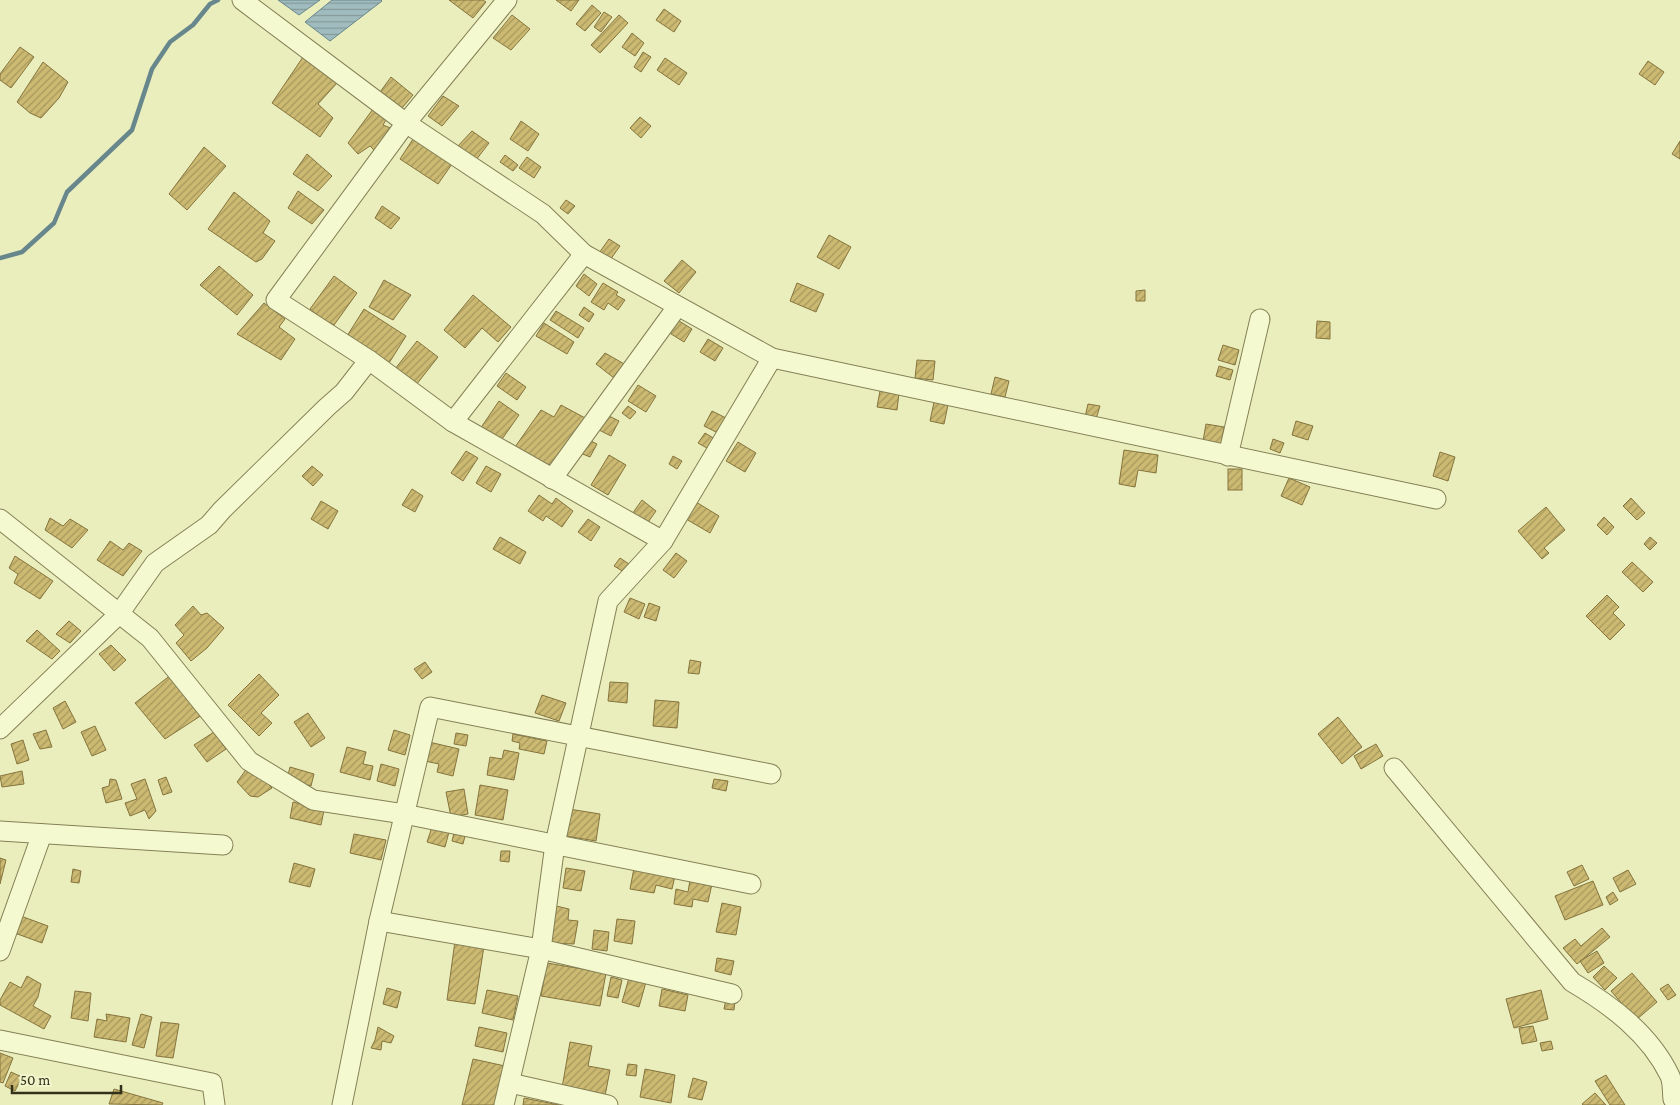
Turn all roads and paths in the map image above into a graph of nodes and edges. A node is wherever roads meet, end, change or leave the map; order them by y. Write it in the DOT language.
graph roads {
  1 [pos="242,0"];
  2 [pos="507,0"];
  3 [pos="406,123"];
  4 [pos="584,254"];
  5 [pos="677,306"];
  6 [pos="1260,319"];
  7 [pos="772,358"];
  8 [pos="369,360"];
  9 [pos="453,422"];
  10 [pos="1228,456"];
  11 [pos="552,479"];
  12 [pos="1436,499"];
  13 [pos="0,519"];
  14 [pos="663,541"];
  15 [pos="119,614"];
  16 [pos="0,729"];
  17 [pos="578,736"];
  18 [pos="1394,768"];
  19 [pos="771,774"];
  20 [pos="404,814"];
  21 [pos="0,831"];
  22 [pos="42,834"];
  23 [pos="223,844"];
  24 [pos="555,844"];
  25 [pos="751,884"];
  26 [pos="378,921"];
  27 [pos="541,949"];
  28 [pos="0,951"];
  29 [pos="732,994"];
  30 [pos="0,1040"];
  31 [pos="510,1083"];
  32 [pos="1673,1100"];
  33 [pos="215,1105"];
  34 [pos="342,1105"];
  35 [pos="504,1105"];
  36 [pos="608,1105"];
  1 -- 3 [label="street"];
  2 -- 3 [label="street"];
  3 -- 4 [label="street"];
  3 -- 8 [label="street"];
  4 -- 5 [label="street"];
  4 -- 9 [label="street"];
  5 -- 7 [label="street"];
  5 -- 11 [label="street"];
  6 -- 10 [label="street"];
  7 -- 10 [label="street"];
  7 -- 14 [label="street"];
  8 -- 9 [label="street"];
  8 -- 15 [label="street"];
  9 -- 11 [label="street"];
  10 -- 12 [label="street"];
  11 -- 14 [label="street"];
  13 -- 15 [label="street"];
  14 -- 17 [label="street"];
  15 -- 16 [label="street"];
  15 -- 20 [label="street"];
  17 -- 19 [label="street"];
  17 -- 20 [label="street"];
  17 -- 24 [label="street"];
  18 -- 32 [label="street"];
  20 -- 24 [label="street"];
  20 -- 26 [label="street"];
  21 -- 22 [label="street"];
  22 -- 23 [label="street"];
  22 -- 28 [label="street"];
  24 -- 25 [label="street"];
  24 -- 27 [label="street"];
  26 -- 27 [label="street"];
  26 -- 34 [label="street"];
  27 -- 29 [label="street"];
  27 -- 31 [label="street"];
  30 -- 33 [label="street"];
  31 -- 35 [label="street"];
  31 -- 36 [label="street"];
}
